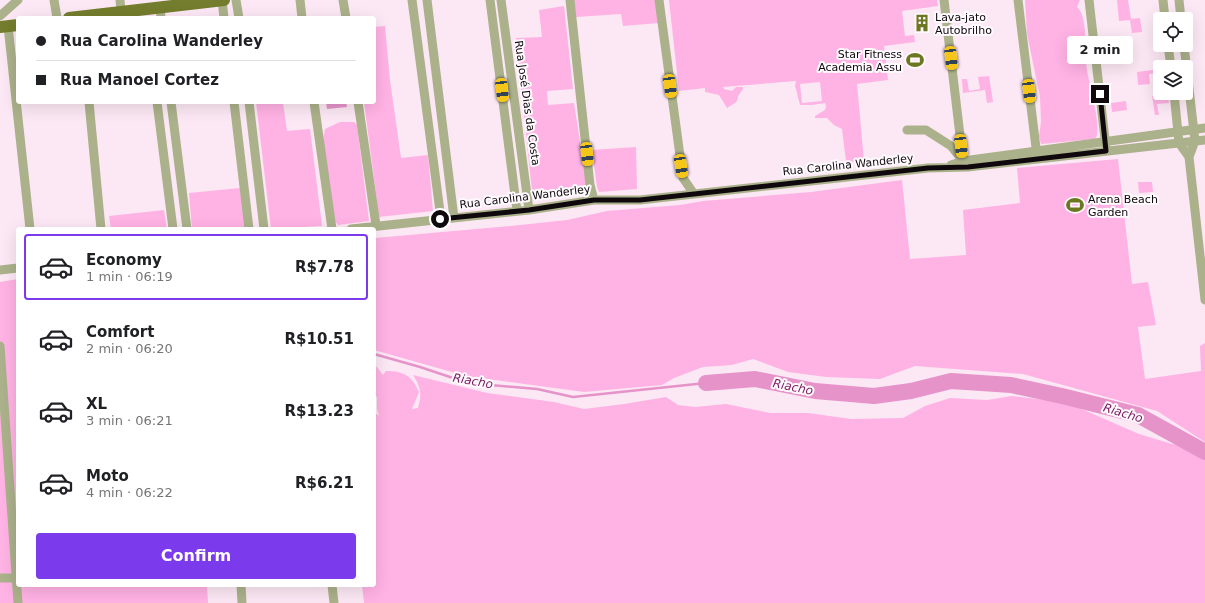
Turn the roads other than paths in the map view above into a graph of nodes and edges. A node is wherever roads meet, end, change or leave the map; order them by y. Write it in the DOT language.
graph roads {
  1 [pos="54,0"];
  2 [pos="223,0"];
  3 [pos="236,0"];
  4 [pos="300,0"];
  5 [pos="343,0"];
  6 [pos="412,0"];
  7 [pos="427,0"];
  8 [pos="490,0"];
  9 [pos="501,0"];
  10 [pos="570,0"];
  11 [pos="659,0"];
  12 [pos="944,0"];
  13 [pos="1018,0"];
  14 [pos="1089,0"];
  15 [pos="1163,0"];
  16 [pos="1179,0"];
  17 [pos="16,1"];
  18 [pos="194,2"];
  19 [pos="120,6"];
  20 [pos="160,12"];
  21 [pos="1164,12"];
  22 [pos="1180,12"];
  23 [pos="146,13"];
  24 [pos="0,16"];
  25 [pos="56,16"];
  26 [pos="85,16"];
  27 [pos="224,16"];
  28 [pos="239,16"];
  29 [pos="302,16"];
  30 [pos="346,16"];
  31 [pos="9,26"];
  32 [pos="1185,52"];
  33 [pos="16,94"];
  34 [pos="1175,100"];
  35 [pos="17,104"];
  36 [pos="89,104"];
  37 [pos="157,104"];
  38 [pos="171,104"];
  39 [pos="234,104"];
  40 [pos="249,104"];
  41 [pos="314,104"];
  42 [pos="358,104"];
  43 [pos="1205,128"];
  44 [pos="1194,129"];
  45 [pos="907,130"];
  46 [pos="1178,131"];
  47 [pos="1205,140"];
  48 [pos="1195,141"];
  49 [pos="1105,142"];
  50 [pos="1179,142"];
  51 [pos="1106,151"];
  52 [pos="1037,155"];
  53 [pos="1189,157"];
  54 [pos="965,164"];
  55 [pos="694,194"];
  56 [pos="594,200"];
  57 [pos="529,210"];
  58 [pos="517,211"];
  59 [pos="454,218"];
  60 [pos="440,219"];
  61 [pos="376,225"];
  62 [pos="30,227"];
  63 [pos="101,227"];
  64 [pos="173,227"];
  65 [pos="187,227"];
  66 [pos="249,227"];
  67 [pos="264,227"];
  68 [pos="332,227"];
  69 [pos="364,227"];
  70 [pos="1202,254"];
  71 [pos="16,268"];
  72 [pos="0,270"];
  73 [pos="1205,300"];
  74 [pos="0,346"];
  75 [pos="16,564"];
  76 [pos="0,578"];
  77 [pos="16,578"];
  78 [pos="17,587"];
  79 [pos="241,587"];
  80 [pos="332,587"];
  81 [pos="18,603"];
  82 [pos="242,603"];
  83 [pos="334,603"];
  1 -- 25 [label="street"];
  2 -- 18 [label="main road"];
  2 -- 27 [label="street"];
  3 -- 28 [label="street"];
  4 -- 29 [label="street"];
  5 -- 30 [label="street"];
  6 -- 60 [label="street"];
  7 -- 59 [label="street"];
  8 -- 58 [label="street, Rua José Dias da Costa"];
  9 -- 57 [label="street, Rua José Dias da Costa"];
  10 -- 56 [label="street"];
  11 -- 55 [label="street"];
  12 -- 54 [label="street"];
  13 -- 52 [label="street"];
  14 -- 49 [label="street"];
  15 -- 21 [label="street"];
  16 -- 22 [label="street"];
  17 -- 24 [label="street"];
  18 -- 20 [label="main road"];
  19 -- 23 [label="main road"];
  19 -- 26 [label="main road"];
  20 -- 23 [label="main road"];
  31 -- 33 [label="street"];
  32 -- 44 [label="street"];
  34 -- 46 [label="street"];
  35 -- 62 [label="street"];
  36 -- 63 [label="street"];
  37 -- 64 [label="street"];
  38 -- 65 [label="street"];
  39 -- 66 [label="street"];
  40 -- 67 [label="street"];
  41 -- 68 [label="street"];
  42 -- 61 [label="street"];
  43 -- 44 [label="street, Rua Carolina Wanderley"];
  44 -- 46 [label="street, Rua Carolina Wanderley"];
  44 -- 48 [label="street"];
  45 -- 54 [label="street"];
  46 -- 49 [label="street, Rua Carolina Wanderley"];
  46 -- 50 [label="street"];
  47 -- 48 [label="street, Rua Carolina Wanderley"];
  48 -- 50 [label="street, Rua Carolina Wanderley"];
  48 -- 53 [label="street"];
  49 -- 51 [label="street"];
  49 -- 52 [label="street, Rua Carolina Wanderley"];
  50 -- 51 [label="street, Rua Carolina Wanderley"];
  50 -- 53 [label="street"];
  51 -- 52 [label="street, Rua Carolina Wanderley"];
  52 -- 54 [label="street, Rua Carolina Wanderley"];
  53 -- 70 [label="street"];
  54 -- 55 [label="street, Rua Carolina Wanderley"];
  55 -- 56 [label="street, Rua Carolina Wanderley"];
  56 -- 57 [label="street, Rua Carolina Wanderley"];
  57 -- 58 [label="street, Rua Carolina Wanderley"];
  58 -- 59 [label="street, Rua Carolina Wanderley"];
  59 -- 60 [label="street, Rua Carolina Wanderley"];
  60 -- 61 [label="street, Rua Carolina Wanderley"];
  61 -- 69 [label="street, Rua Carolina Wanderley"];
  70 -- 73 [label="street"];
  71 -- 72 [label="street"];
  74 -- 75 [label="street"];
  76 -- 77 [label="street"];
  78 -- 81 [label="street"];
  79 -- 82 [label="street"];
  80 -- 83 [label="street"];
}
